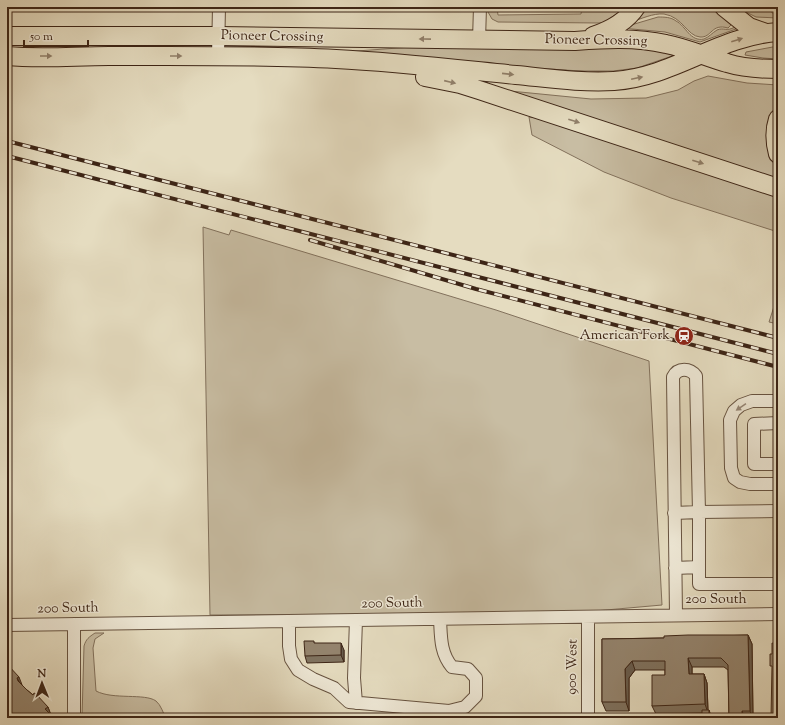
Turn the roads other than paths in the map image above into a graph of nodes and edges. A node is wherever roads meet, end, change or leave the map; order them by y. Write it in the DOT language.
graph roads {
  1 [pos="219,7"];
  2 [pos="480,7"];
  3 [pos="636,7"];
  4 [pos="724,7"];
  5 [pos="772,33"];
  6 [pos="7,36"];
  7 [pos="218,36"];
  8 [pos="479,40"];
  9 [pos="575,41"];
  10 [pos="700,54"];
  11 [pos="7,56"];
  12 [pos="218,56"];
  13 [pos="778,69"];
  14 [pos="778,119"];
  15 [pos="778,154"];
  16 [pos="778,188"];
  17 [pos="778,401"];
  18 [pos="778,423"];
  19 [pos="778,464"];
  20 [pos="778,484"];
  21 [pos="778,511"];
  22 [pos="698,512"];
  23 [pos="674,513"];
  24 [pos="699,567"];
  25 [pos="675,568"];
  26 [pos="778,584"];
  27 [pos="778,614"];
  28 [pos="676,615"];
  29 [pos="588,617"];
  30 [pos="440,619"];
  31 [pos="356,620"];
  32 [pos="289,622"];
  33 [pos="74,624"];
  34 [pos="7,625"];
  35 [pos="356,703"];
  36 [pos="74,718"];
  37 [pos="588,718"];
  1 -- 7 [label="street"];
  2 -- 8 [label="street"];
  3 -- 9 [label="highway"];
  4 -- 5 [label="highway"];
  10 -- 5 [label="highway, one-way"];
  6 -- 7 [label="highway, Pioneer Crossing"];
  8 -- 7 [label="highway, Pioneer Crossing, one-way"];
  7 -- 12 [label="street"];
  8 -- 9 [label="highway, Pioneer Crossing"];
  9 -- 10 [label="highway, Pioneer Crossing"];
  12 -- 10 [label="highway, Pioneer Crossing, one-way"];
  10 -- 13 [label="highway"];
  11 -- 12 [label="highway, Pioneer Crossing, one-way"];
  12 -- 16 [label="highway, one-way"];
  14 -- 15 [label="highway"];
  17 -- 20 [label="street, one-way"];
  18 -- 19 [label="street"];
  21 -- 22 [label="street"];
  22 -- 23 [label="street"];
  22 -- 23 [label="street"];
  22 -- 24 [label="street"];
  23 -- 25 [label="street"];
  24 -- 25 [label="street"];
  24 -- 26 [label="street"];
  25 -- 28 [label="street"];
  27 -- 28 [label="street, 200 South"];
  28 -- 29 [label="street, 200 South"];
  29 -- 30 [label="street, 200 South"];
  29 -- 37 [label="street, 900 West"];
  30 -- 31 [label="street, 200 South"];
  30 -- 35 [label="street"];
  31 -- 32 [label="street, 200 South"];
  31 -- 35 [label="street"];
  32 -- 33 [label="street, 200 South"];
  32 -- 35 [label="street"];
  33 -- 34 [label="street, 200 South"];
  33 -- 36 [label="street"];
}
